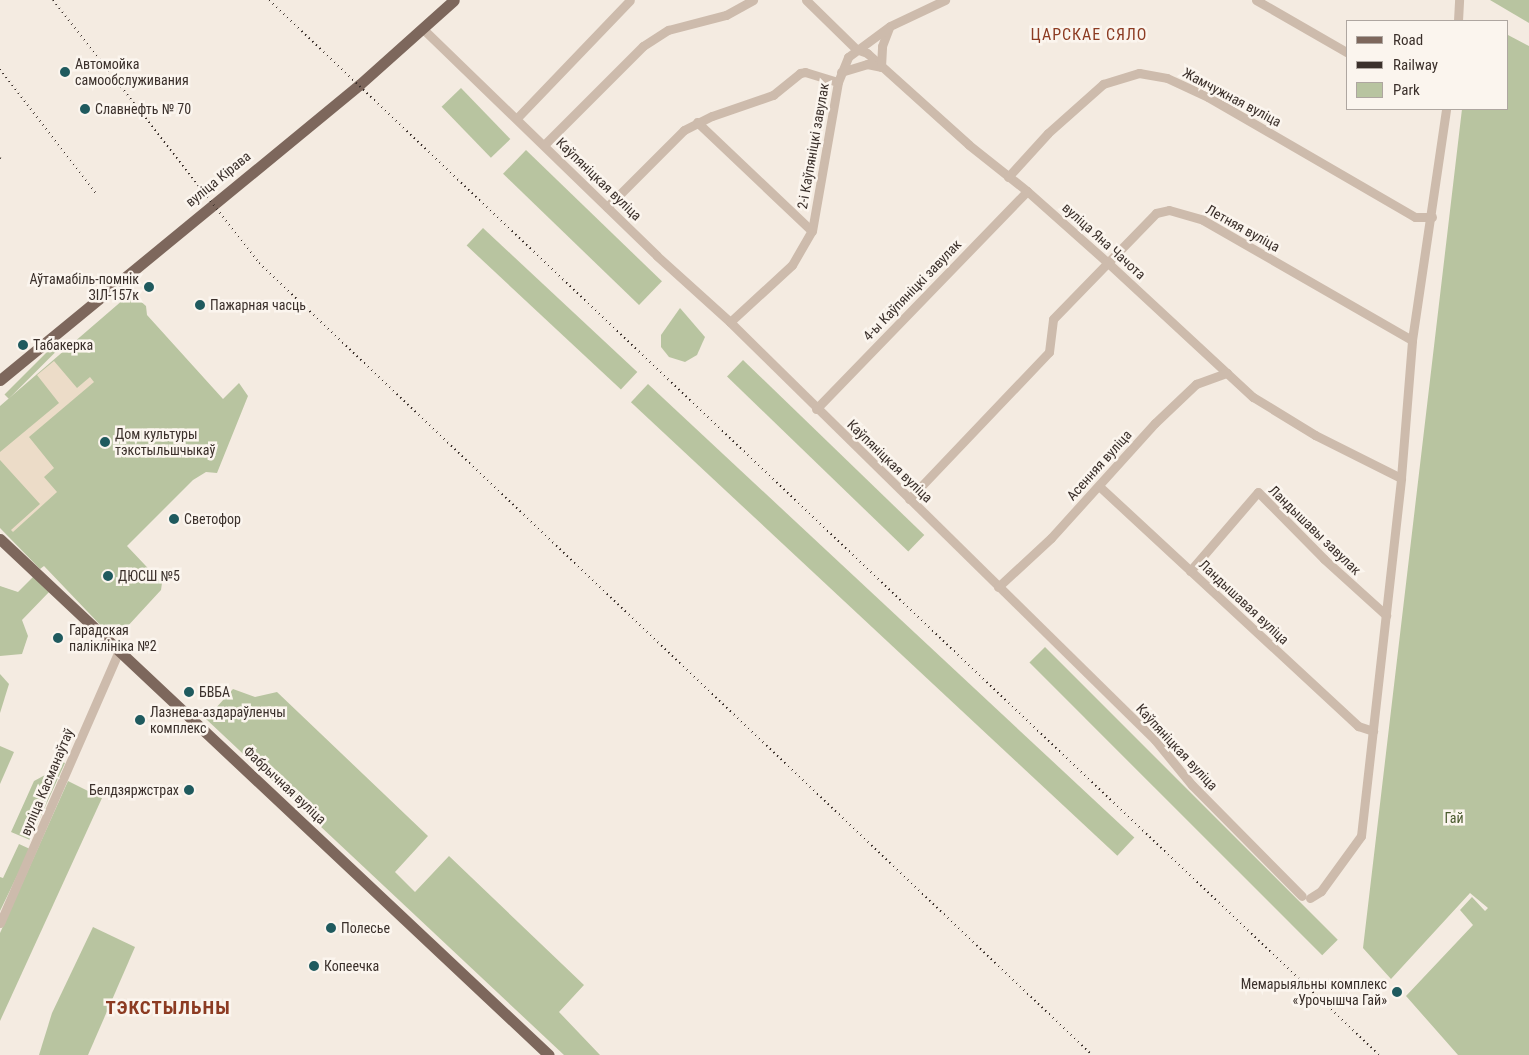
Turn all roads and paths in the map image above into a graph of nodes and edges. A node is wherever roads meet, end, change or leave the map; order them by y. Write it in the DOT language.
graph roads {
  1 [pos="454,0"];
  2 [pos="630,0"];
  3 [pos="753,0"];
  4 [pos="806,0"];
  5 [pos="945,0"];
  6 [pos="1256,0"];
  7 [pos="1459,0"];
  8 [pos="1458,20"];
  9 [pos="890,26"];
  10 [pos="422,28"];
  11 [pos="856,49"];
  12 [pos="1346,51"];
  13 [pos="881,67"];
  14 [pos="841,72"];
  15 [pos="838,82"];
  16 [pos="1446,110"];
  17 [pos="517,118"];
  18 [pos="697,122"];
  19 [pos="544,146"];
  20 [pos="1008,177"];
  21 [pos="1027,191"];
  22 [pos="607,207"];
  23 [pos="1432,217"];
  24 [pos="812,230"];
  25 [pos="1107,262"];
  26 [pos="730,322"];
  27 [pos="1412,340"];
  28 [pos="1227,373"];
  29 [pos="0,380"];
  30 [pos="816,409"];
  31 [pos="1401,478"];
  32 [pos="1100,487"];
  33 [pos="909,499"];
  34 [pos="0,538"];
  35 [pos="1190,571"];
  36 [pos="998,587"];
  37 [pos="1386,615"];
  38 [pos="120,651"];
  39 [pos="1372,731"];
  40 [pos="0,923"];
  41 [pos="549,1055"];
  1 -- 10 [label="main road, вуліца Кірава"];
  2 -- 17 [label="street"];
  3 -- 19 [label="street"];
  4 -- 11 [label="street, вуліца Яна Чачота"];
  5 -- 9 [label="street, 2-і Каўпяніцкі завулак"];
  6 -- 12 [label="street"];
  7 -- 8 [label="street"];
  9 -- 11 [label="street, 2-і Каўпяніцкі завулак"];
  9 -- 13 [label="street"];
  10 -- 17 [label="street, Каўпяніцкая вуліца"];
  10 -- 29 [label="main road, вуліца Кірава"];
  11 -- 13 [label="street, вуліца Яна Чачота"];
  11 -- 14 [label="street, 2-і Каўпяніцкі завулак"];
  13 -- 14 [label="street"];
  13 -- 20 [label="street, вуліца Яна Чачота"];
  14 -- 15 [label="street, 2-і Каўпяніцкі завулак"];
  15 -- 18 [label="street"];
  15 -- 24 [label="street, 2-і Каўпяніцкі завулак"];
  16 -- 23 [label="street"];
  17 -- 19 [label="street, Каўпяніцкая вуліца"];
  18 -- 22 [label="street"];
  18 -- 24 [label="street"];
  19 -- 22 [label="street, Каўпяніцкая вуліца"];
  20 -- 21 [label="street, вуліца Яна Чачота"];
  20 -- 23 [label="street, Жамчужная вуліца"];
  21 -- 25 [label="street, вуліца Яна Чачота"];
  21 -- 30 [label="street, 4-ы Каўпяніцкі завулак"];
  22 -- 26 [label="street, Каўпяніцкая вуліца"];
  23 -- 27 [label="street"];
  24 -- 26 [label="street, 2-і Каўпяніцкі завулак"];
  25 -- 27 [label="street, Летняя вуліца"];
  25 -- 28 [label="street, вуліца Яна Чачота"];
  25 -- 33 [label="street, Летняя вуліца"];
  26 -- 30 [label="street, Каўпяніцкая вуліца"];
  27 -- 31 [label="street"];
  28 -- 31 [label="street, вуліца Яна Чачота"];
  28 -- 32 [label="street, Асенняя вуліца"];
  30 -- 33 [label="street, Каўпяніцкая вуліца"];
  31 -- 37 [label="street"];
  32 -- 35 [label="street, Ландышавая вуліца"];
  32 -- 36 [label="street, Асенняя вуліца"];
  33 -- 36 [label="street, Каўпяніцкая вуліца"];
  34 -- 38 [label="main road, Фабрычная вуліца"];
  35 -- 37 [label="street, Ландышавы завулак"];
  35 -- 39 [label="street, Ландышавая вуліца"];
  36 -- 39 [label="street, Каўпяніцкая вуліца"];
  37 -- 39 [label="street"];
  38 -- 40 [label="street, вуліца Касманаўтаў"];
  38 -- 41 [label="main road, Фабрычная вуліца"];
}
